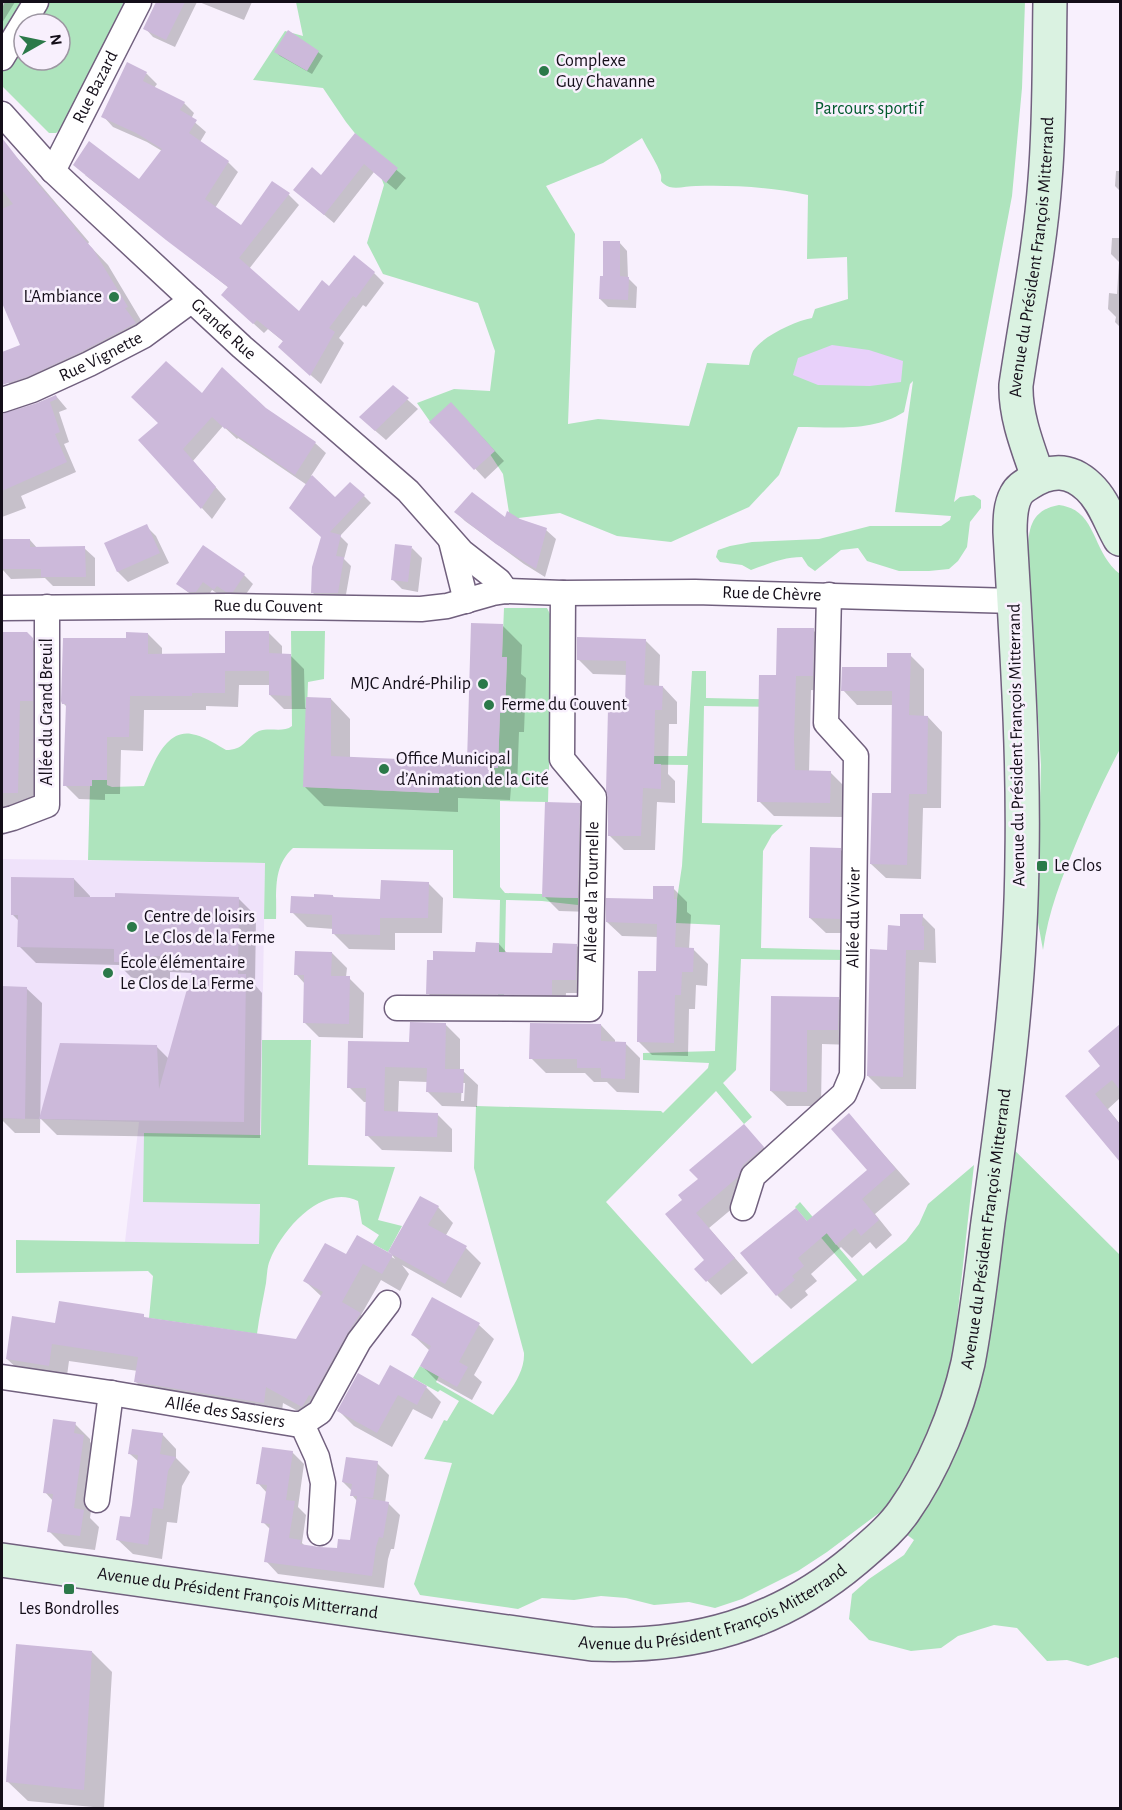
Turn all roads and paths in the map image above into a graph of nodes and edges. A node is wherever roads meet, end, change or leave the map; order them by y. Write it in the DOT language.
graph roads {
  1 [pos="36,2"];
  2 [pos="139,2"];
  3 [pos="1050,2"];
  4 [pos="2,58"];
  5 [pos="2,114"];
  6 [pos="53,171"];
  7 [pos="192,300"];
  8 [pos="2,400"];
  9 [pos="1038,477"];
  10 [pos="450,538"];
  11 [pos="1120,539"];
  12 [pos="506,591"];
  13 [pos="530,592"];
  14 [pos="564,593"];
  15 [pos="829,595"];
  16 [pos="466,601"];
  17 [pos="1014,602"];
  18 [pos="2,608"];
  19 [pos="47,608"];
  20 [pos="2,820"];
  21 [pos="397,1008"];
  22 [pos="743,1208"];
  23 [pos="388,1304"];
  24 [pos="2,1377"];
  25 [pos="111,1393"];
  26 [pos="302,1424"];
  27 [pos="97,1500"];
  28 [pos="320,1533"];
  29 [pos="2,1560"];
  1 -- 4 [label="street"];
  2 -- 6 [label="street, Rue Bazard"];
  3 -- 9 [label="street, Avenue du Président François Mitterrand"];
  5 -- 6 [label="street, Grande Rue"];
  6 -- 7 [label="street, Grande Rue"];
  7 -- 8 [label="street, Rue Vignette"];
  7 -- 10 [label="street, Grande Rue"];
  9 -- 11 [label="street"];
  9 -- 17 [label="street, Avenue du Président François Mitterrand"];
  10 -- 12 [label="street, Grande Rue"];
  10 -- 16 [label="street, Grande Rue"];
  12 -- 13 [label="street, Rue du Couvent"];
  12 -- 16 [label="street, Rue du Couvent"];
  13 -- 14 [label="street, Rue de Chèvre"];
  14 -- 15 [label="street, Rue de Chèvre"];
  14 -- 21 [label="street, Allée de la Tournelle"];
  15 -- 17 [label="street, Rue de Chèvre"];
  15 -- 22 [label="street, Allée du Vivier"];
  16 -- 19 [label="street, Rue du Couvent"];
  17 -- 29 [label="street, Avenue du Président François Mitterrand"];
  18 -- 19 [label="street, Rue du Couvent"];
  19 -- 20 [label="street, Allée du Grand Breuil"];
  23 -- 26 [label="street, Allée des Sassiers"];
  24 -- 25 [label="street, Allée des Sassiers"];
  25 -- 26 [label="street, Allée des Sassiers"];
  25 -- 27 [label="street"];
  26 -- 28 [label="street"];
}
